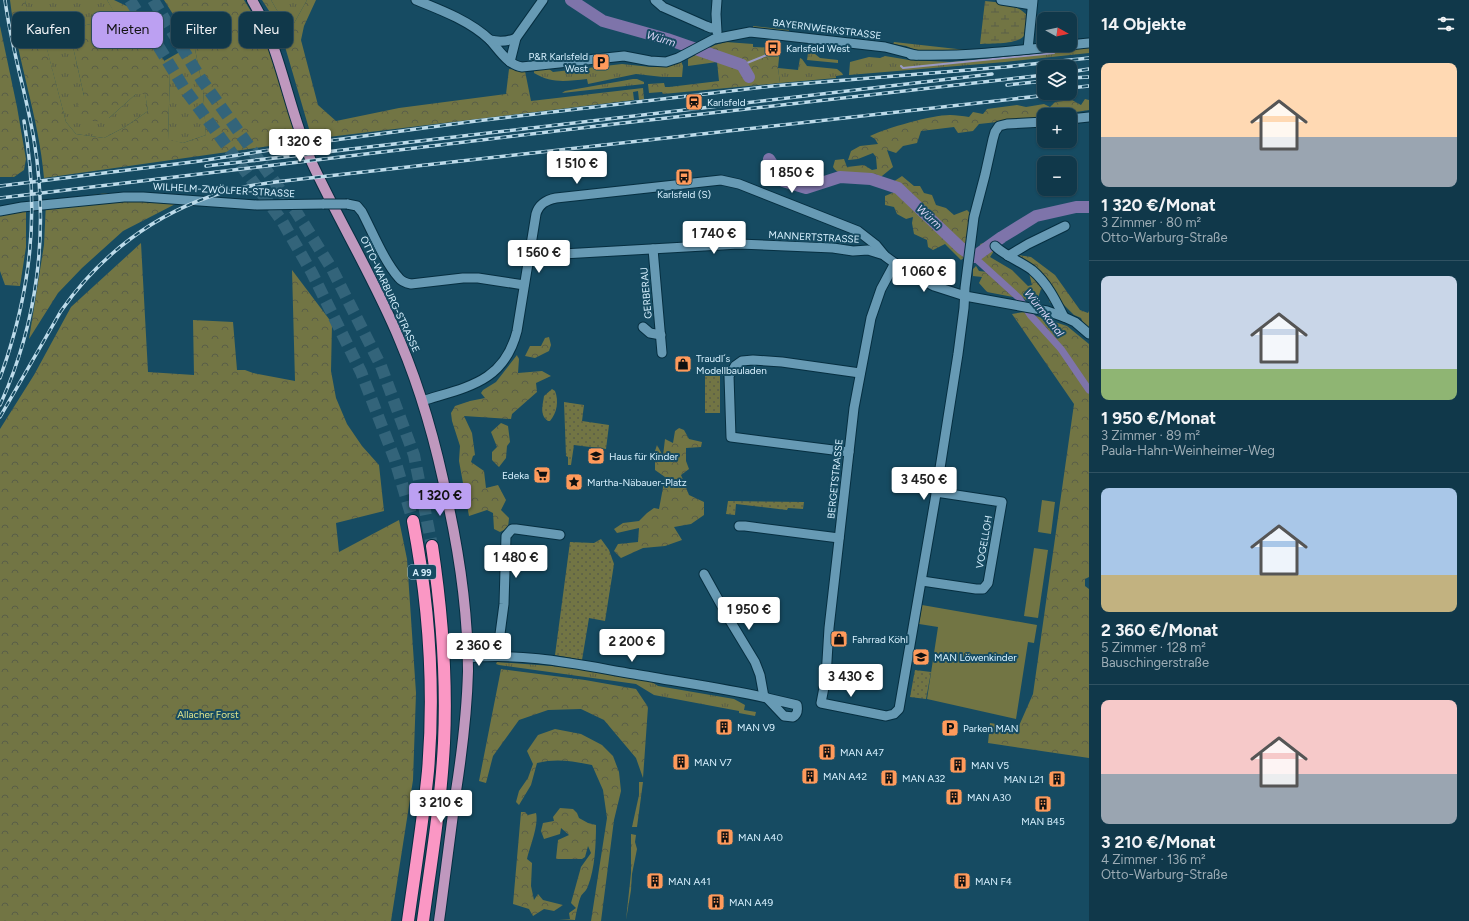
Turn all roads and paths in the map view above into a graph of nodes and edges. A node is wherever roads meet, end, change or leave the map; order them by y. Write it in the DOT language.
graph roads {
  1 [pos="252,0"];
  2 [pos="416,0"];
  3 [pos="543,0"];
  4 [pos="655,0"];
  5 [pos="717,0"];
  6 [pos="1001,0"];
  7 [pos="1033,2"];
  8 [pos="716,27"];
  9 [pos="516,38"];
  10 [pos="719,38"];
  11 [pos="490,40"];
  12 [pos="1089,43"];
  13 [pos="1028,49"];
  14 [pos="510,62"];
  15 [pos="1089,117"];
  16 [pos="1077,118"];
  17 [pos="1037,122"];
  18 [pos="0,211"];
  19 [pos="1065,226"];
  20 [pos="531,243"];
  21 [pos="994,246"];
  22 [pos="653,249"];
  23 [pos="545,256"];
  24 [pos="886,256"];
  25 [pos="1008,256"];
  26 [pos="895,263"];
  27 [pos="524,285"];
  28 [pos="965,296"];
  29 [pos="1064,316"];
  30 [pos="643,327"];
  31 [pos="1089,334"];
  32 [pos="661,335"];
  33 [pos="662,352"];
  34 [pos="860,373"];
  35 [pos="422,401"];
  36 [pos="849,452"];
  37 [pos="936,492"];
  38 [pos="413,521"];
  39 [pos="739,526"];
  40 [pos="560,535"];
  41 [pos="840,538"];
  42 [pos="432,546"];
  43 [pos="704,574"];
  44 [pos="922,580"];
  45 [pos="494,656"];
  46 [pos="468,658"];
  47 [pos="408,921"];
  48 [pos="423,921"];
  49 [pos="439,921"];
  1 -- 35 [label="main road, OTTO-WARBURG-STRASSE"];
  2 -- 11 [label="street"];
  3 -- 9 [label="street"];
  4 -- 8 [label="street"];
  5 -- 8 [label="street"];
  6 -- 7 [label="street"];
  7 -- 13 [label="street"];
  8 -- 10 [label="street"];
  9 -- 11 [label="street"];
  9 -- 14 [label="street"];
  10 -- 13 [label="street, BAYERNWERKSTRASSE"];
  10 -- 14 [label="street, BAYERNWERKSTRASSE"];
  11 -- 14 [label="street"];
  12 -- 13 [label="street, BAYERNWERKSTRASSE"];
  15 -- 16 [label="street"];
  17 -- 28 [label="street"];
  18 -- 27 [label="street, WILHELM-ZWÖLFER-STRASSE, bridge"];
  19 -- 25 [label="street"];
  20 -- 23 [label="street"];
  20 -- 24 [label="street"];
  20 -- 27 [label="street"];
  21 -- 25 [label="street"];
  22 -- 23 [label="street, MANNERTSTRASSE"];
  22 -- 24 [label="street, MANNERTSTRASSE"];
  22 -- 32 [label="street, GERBERAU"];
  23 -- 27 [label="street"];
  24 -- 26 [label="street"];
  25 -- 29 [label="street"];
  26 -- 28 [label="street"];
  26 -- 34 [label="street, BERGETSTRASSE"];
  27 -- 35 [label="street"];
  28 -- 29 [label="street"];
  28 -- 37 [label="street"];
  29 -- 31 [label="street"];
  30 -- 32 [label="street, GERBERAU"];
  32 -- 33 [label="street, GERBERAU"];
  34 -- 36 [label="street, BERGETSTRASSE"];
  34 -- 36 [label="street"];
  35 -- 46 [label="main road, OTTO-WARBURG-STRASSE"];
  36 -- 41 [label="street, BERGETSTRASSE"];
  37 -- 44 [label="street"];
  37 -- 44 [label="street, VOGELLOH"];
  38 -- 47 [label="highway, A 99"];
  39 -- 41 [label="street"];
  40 -- 45 [label="street"];
  41 -- 44 [label="street, BERGETSTRASSE"];
  42 -- 48 [label="highway, A 99"];
  43 -- 45 [label="street"];
  45 -- 46 [label="street"];
  46 -- 49 [label="main road, OTTO-WARBURG-STRASSE"];
}
